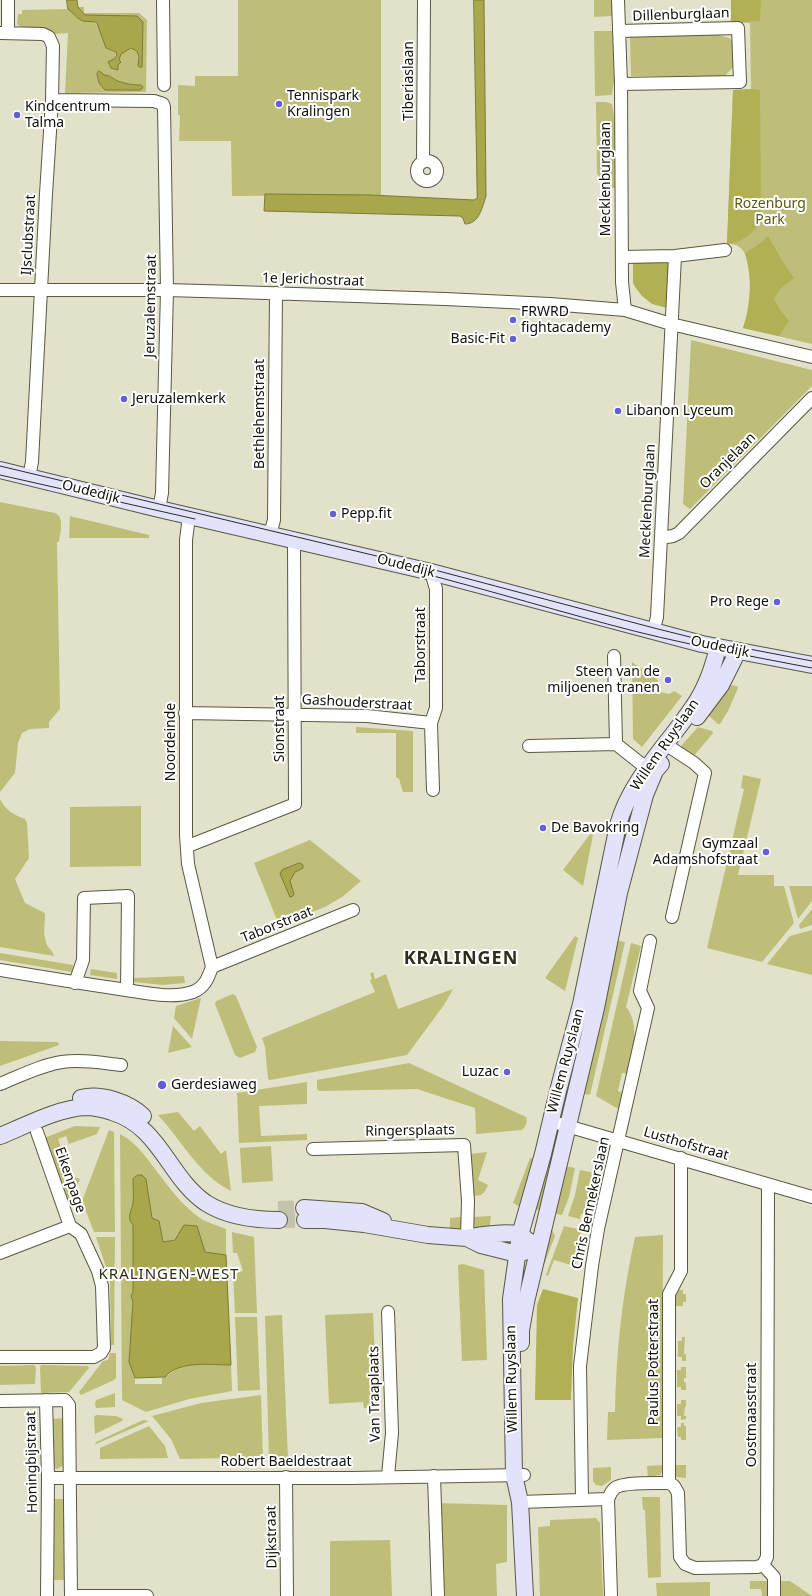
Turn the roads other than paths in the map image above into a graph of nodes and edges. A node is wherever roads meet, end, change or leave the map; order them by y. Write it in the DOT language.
graph roads {
  1 [pos="8,0"];
  2 [pos="163,0"];
  3 [pos="424,0"];
  4 [pos="618,0"];
  5 [pos="619,31"];
  6 [pos="4,33"];
  7 [pos="621,84"];
  8 [pos="164,85"];
  9 [pos="52,100"];
  10 [pos="423,162"];
  11 [pos="725,250"];
  12 [pos="675,256"];
  13 [pos="622,257"];
  14 [pos="0,290"];
  15 [pos="41,290"];
  16 [pos="167,290"];
  17 [pos="276,293"];
  18 [pos="625,310"];
  19 [pos="671,324"];
  20 [pos="812,357"];
  21 [pos="812,398"];
  22 [pos="0,470"];
  23 [pos="30,477"];
  24 [pos="159,509"];
  25 [pos="190,516"];
  26 [pos="270,534"];
  27 [pos="662,538"];
  28 [pos="294,539"];
  29 [pos="431,572"];
  30 [pos="653,632"];
  31 [pos="718,647"];
  32 [pos="738,651"];
  33 [pos="614,656"];
  34 [pos="812,665"];
  35 [pos="185,713"];
  36 [pos="296,715"];
  37 [pos="431,723"];
  38 [pos="616,744"];
  39 [pos="529,746"];
  40 [pos="669,747"];
  41 [pos="651,769"];
  42 [pos="433,790"];
  43 [pos="188,846"];
  44 [pos="353,910"];
  45 [pos="672,917"];
  46 [pos="650,941"];
  47 [pos="212,966"];
  48 [pos="0,970"];
  49 [pos="76,983"];
  50 [pos="127,990"];
  51 [pos="121,1065"];
  52 [pos="0,1084"];
  53 [pos="550,1121"];
  54 [pos="0,1126"];
  55 [pos="568,1126"];
  56 [pos="37,1132"];
  57 [pos="0,1136"];
  58 [pos="619,1140"];
  59 [pos="313,1149"];
  60 [pos="681,1158"];
  61 [pos="768,1185"];
  62 [pos="812,1197"];
  63 [pos="305,1214"];
  64 [pos="70,1226"];
  65 [pos="520,1235"];
  66 [pos="467,1238"];
  67 [pos="538,1248"];
  68 [pos="0,1253"];
  69 [pos="517,1254"];
  70 [pos="388,1312"];
  71 [pos="0,1357"];
  72 [pos="46,1400"];
  73 [pos="0,1401"];
  74 [pos="519,1475"];
  75 [pos="388,1476"];
  76 [pos="434,1476"];
  77 [pos="286,1477"];
  78 [pos="48,1478"];
  79 [pos="70,1478"];
  80 [pos="669,1483"];
  81 [pos="582,1499"];
  82 [pos="608,1499"];
  83 [pos="520,1502"];
  84 [pos="763,1565"];
  85 [pos="47,1596"];
  86 [pos="71,1596"];
  87 [pos="147,1596"];
  88 [pos="287,1596"];
  89 [pos="438,1596"];
  90 [pos="525,1596"];
  91 [pos="611,1596"];
  92 [pos="774,1596"];
  1 -- 6 [label="street"];
  2 -- 8 [label="street"];
  3 -- 10 [label="street, Tiberiaslaan"];
  4 -- 5 [label="street, Mecklenburglaan"];
  5 -- 7 [label="street, Mecklenburglaan"];
  5 -- 7 [label="street, Dillenburglaan"];
  6 -- 9 [label="street, IJsclubstraat"];
  7 -- 13 [label="street, Mecklenburglaan"];
  9 -- 15 [label="street, IJsclubstraat"];
  9 -- 16 [label="street, Jeruzalemstraat"];
  11 -- 12 [label="street"];
  12 -- 13 [label="street"];
  12 -- 19 [label="street, Mecklenburglaan"];
  13 -- 18 [label="street, Mecklenburglaan"];
  14 -- 15 [label="street, 1e Jerichostraat"];
  15 -- 16 [label="street, 1e Jerichostraat"];
  15 -- 23 [label="street, IJsclubstraat"];
  16 -- 17 [label="street, 1e Jerichostraat"];
  16 -- 24 [label="street, Jeruzalemstraat"];
  17 -- 18 [label="street, 1e Jerichostraat"];
  17 -- 26 [label="street, Bethlehemstraat"];
  18 -- 19 [label="street"];
  19 -- 20 [label="street"];
  19 -- 27 [label="street, Mecklenburglaan"];
  21 -- 27 [label="street, Oranjelaan"];
  22 -- 23 [label="street, Oudedijk"];
  23 -- 24 [label="street, Oudedijk"];
  24 -- 25 [label="street, Oudedijk"];
  25 -- 26 [label="street, Oudedijk"];
  25 -- 35 [label="street, Noordeinde"];
  26 -- 28 [label="street, Oudedijk"];
  27 -- 30 [label="street, Mecklenburglaan"];
  28 -- 29 [label="street, Oudedijk"];
  28 -- 36 [label="street, Sionstraat"];
  29 -- 30 [label="street, Oudedijk"];
  29 -- 37 [label="street, Taborstraat"];
  30 -- 31 [label="street, Oudedijk"];
  31 -- 32 [label="street, Oudedijk"];
  31 -- 40 [label="street, Willem Ruyslaan"];
  32 -- 34 [label="street, Oudedijk"];
  32 -- 40 [label="street, Willem Ruyslaan"];
  33 -- 38 [label="street"];
  35 -- 36 [label="street, Gashouderstraat"];
  35 -- 43 [label="street, Noordeinde"];
  36 -- 37 [label="street, Gashouderstraat"];
  36 -- 43 [label="street, Sionstraat"];
  37 -- 42 [label="street, Taborstraat"];
  38 -- 39 [label="street"];
  38 -- 41 [label="street"];
  40 -- 41 [label="street, Willem Ruyslaan"];
  40 -- 45 [label="street"];
  41 -- 53 [label="street, Willem Ruyslaan"];
  41 -- 55 [label="street, Willem Ruyslaan"];
  43 -- 47 [label="street, Noordeinde"];
  44 -- 47 [label="street, Taborstraat"];
  46 -- 58 [label="street, Chris Bennekerslaan"];
  47 -- 50 [label="street"];
  48 -- 49 [label="street"];
  49 -- 50 [label="street"];
  49 -- 50 [label="street"];
  51 -- 52 [label="street"];
  53 -- 55 [label="street, Lusthofstraat"];
  53 -- 65 [label="street, Willem Ruyslaan"];
  54 -- 57 [label="street"];
  55 -- 58 [label="street, Lusthofstraat"];
  55 -- 67 [label="street, Willem Ruyslaan"];
  56 -- 64 [label="street, Eikenpage"];
  58 -- 60 [label="street, Lusthofstraat"];
  58 -- 81 [label="street, Chris Bennekerslaan"];
  59 -- 66 [label="street, Ringersplaats"];
  60 -- 61 [label="street, Lusthofstraat"];
  60 -- 80 [label="street, Paulus Potterstraat"];
  61 -- 62 [label="street, Lusthofstraat"];
  61 -- 84 [label="street, Oostmaasstraat"];
  63 -- 66 [label="street"];
  64 -- 68 [label="street"];
  64 -- 71 [label="street, Eikenpage"];
  65 -- 66 [label="street"];
  65 -- 67 [label="street"];
  65 -- 69 [label="street, Willem Ruyslaan"];
  66 -- 69 [label="street"];
  67 -- 69 [label="street"];
  67 -- 74 [label="street, Willem Ruyslaan"];
  69 -- 74 [label="street, Willem Ruyslaan"];
  70 -- 75 [label="street, Van Traaplaats"];
  72 -- 73 [label="street"];
  72 -- 78 [label="street, Honingbijstraat"];
  72 -- 79 [label="street, Honingbijstraat"];
  74 -- 76 [label="street, Robert Baeldestraat"];
  74 -- 83 [label="street, Willem Ruyslaan"];
  75 -- 76 [label="street, Robert Baeldestraat"];
  75 -- 77 [label="street, Robert Baeldestraat"];
  76 -- 89 [label="street"];
  77 -- 79 [label="street, Robert Baeldestraat"];
  77 -- 88 [label="street, Dijkstraat"];
  78 -- 79 [label="street, Robert Baeldestraat"];
  78 -- 85 [label="street, Honingbijstraat"];
  79 -- 86 [label="street, Honingbijstraat"];
  80 -- 82 [label="street"];
  80 -- 84 [label="street, Paulus Potterstraat"];
  81 -- 82 [label="street"];
  81 -- 83 [label="street"];
  82 -- 91 [label="street"];
  83 -- 90 [label="street, Willem Ruyslaan"];
  84 -- 92 [label="street"];
  86 -- 87 [label="street"];
}
